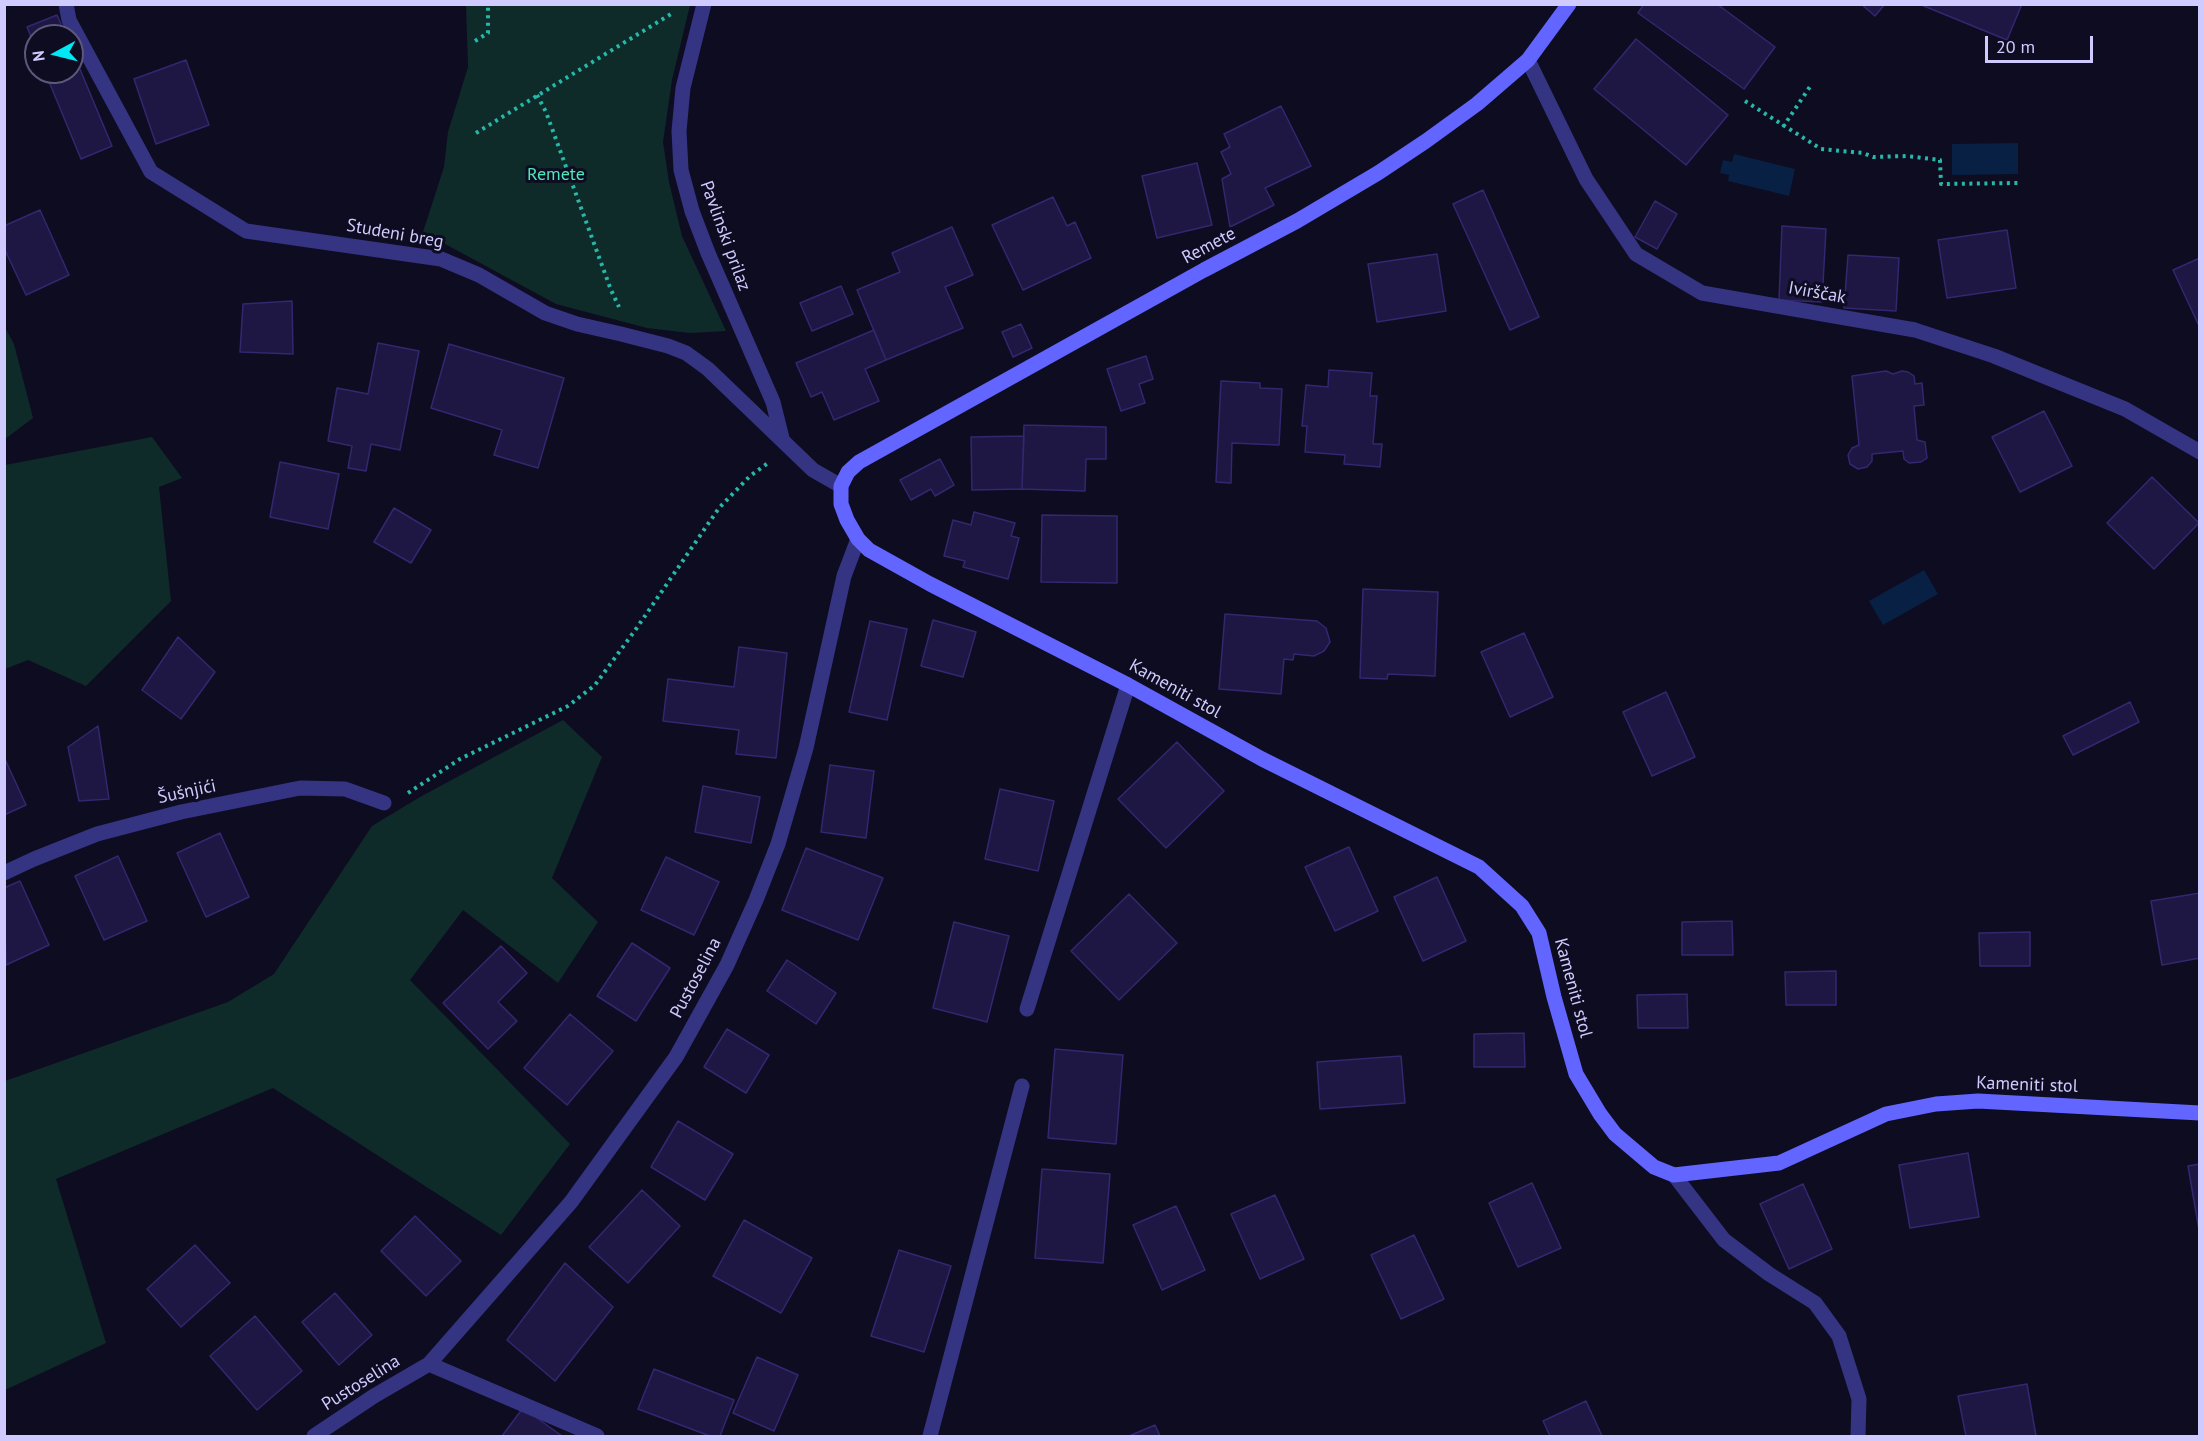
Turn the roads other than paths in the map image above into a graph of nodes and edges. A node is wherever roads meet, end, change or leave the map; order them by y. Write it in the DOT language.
graph roads {
  1 [pos="66,4"];
  2 [pos="704,4"];
  3 [pos="1569,4"];
  4 [pos="1528,60"];
  5 [pos="786,442"];
  6 [pos="2199,452"];
  7 [pos="841,486"];
  8 [pos="858,539"];
  9 [pos="1128,685"];
  10 [pos="384,803"];
  11 [pos="4,873"];
  12 [pos="1027,1009"];
  13 [pos="1022,1086"];
  14 [pos="2199,1113"];
  15 [pos="1674,1175"];
  16 [pos="429,1364"];
  17 [pos="314,1437"];
  18 [pos="597,1437"];
  19 [pos="930,1437"];
  20 [pos="1858,1437"];
  1 -- 5 [label="street, Studeni breg"];
  2 -- 5 [label="street, Pavlinski prilaz"];
  3 -- 4 [label="main road, Remete"];
  4 -- 6 [label="street, Ivirščak"];
  4 -- 7 [label="main road, Remete"];
  5 -- 7 [label="street, Studeni breg"];
  7 -- 8 [label="main road, Kameniti stol"];
  8 -- 9 [label="main road, Kameniti stol"];
  8 -- 16 [label="street, Pustoselina"];
  9 -- 12 [label="street"];
  9 -- 15 [label="main road, Kameniti stol"];
  10 -- 11 [label="street, Šušnjići"];
  13 -- 19 [label="street"];
  14 -- 15 [label="main road, Kameniti stol"];
  15 -- 20 [label="street"];
  16 -- 17 [label="street, Pustoselina"];
  16 -- 18 [label="street, Pustoselina"];
}
